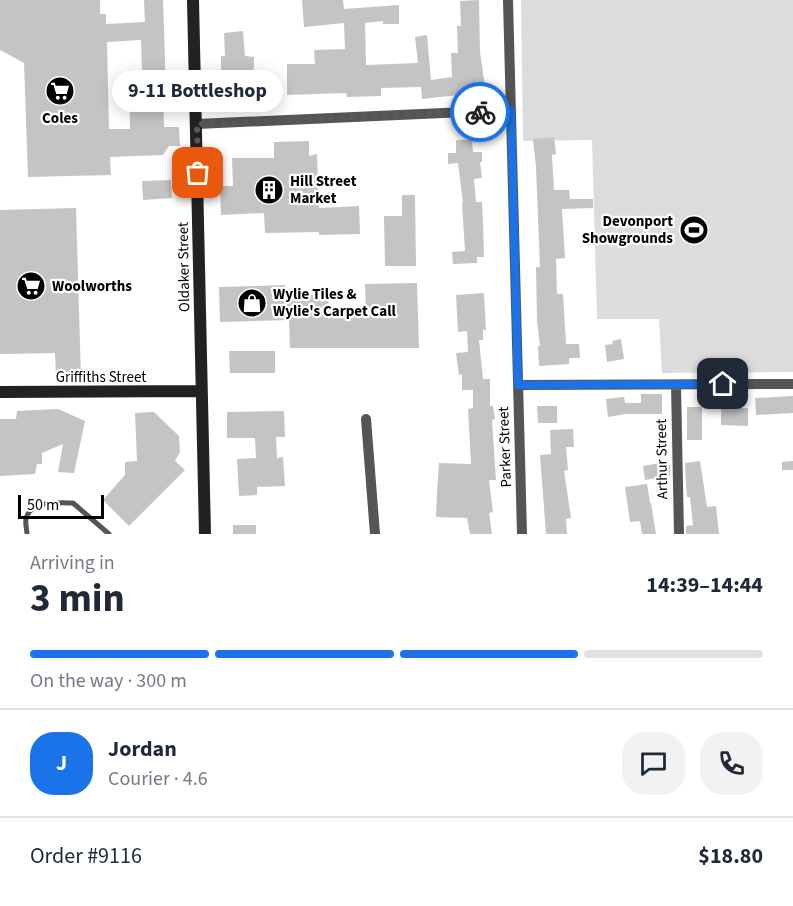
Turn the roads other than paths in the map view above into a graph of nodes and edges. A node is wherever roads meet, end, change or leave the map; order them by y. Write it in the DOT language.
graph roads {
  1 [pos="193,0"];
  2 [pos="508,0"];
  3 [pos="511,110"];
  4 [pos="197,124"];
  5 [pos="676,384"];
  6 [pos="793,384"];
  7 [pos="518,385"];
  8 [pos="201,391"];
  9 [pos="0,392"];
  10 [pos="366,418"];
  11 [pos="27,534"];
  12 [pos="109,534"];
  13 [pos="206,534"];
  14 [pos="375,534"];
  15 [pos="522,534"];
  16 [pos="679,534"];
  1 -- 4 [label="main road, Oldaker Street"];
  2 -- 3 [label="street, Parker Street"];
  3 -- 4 [label="street"];
  3 -- 7 [label="street, Parker Street"];
  4 -- 8 [label="main road, Oldaker Street"];
  5 -- 6 [label="street"];
  5 -- 7 [label="street"];
  5 -- 16 [label="street, Arthur Street"];
  7 -- 15 [label="street, Parker Street"];
  8 -- 9 [label="main road, Griffiths Street"];
  8 -- 13 [label="main road, Oldaker Street"];
  10 -- 14 [label="street"];
  11 -- 12 [label="lane"];
}
